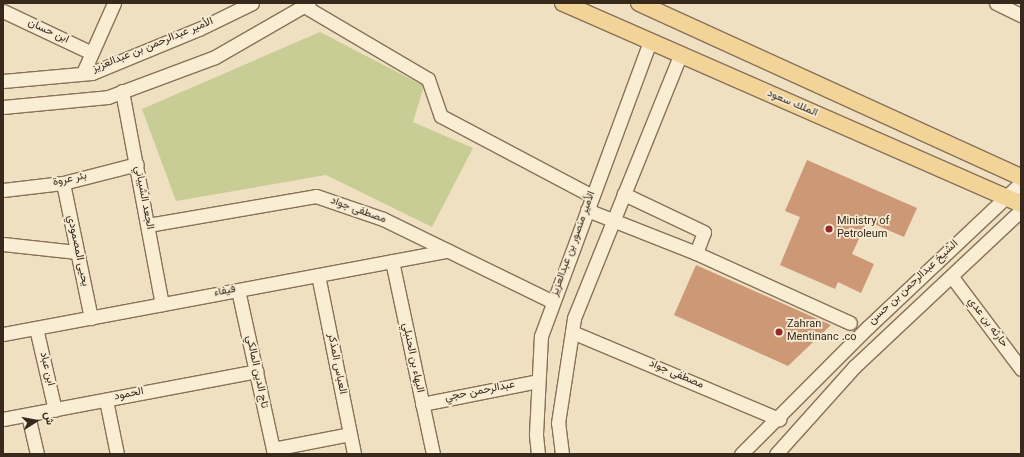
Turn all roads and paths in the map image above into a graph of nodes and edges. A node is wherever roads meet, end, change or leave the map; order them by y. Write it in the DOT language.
graph roads {
  1 [pos="114,3"];
  2 [pos="252,3"];
  3 [pos="563,3"];
  4 [pos="639,3"];
  5 [pos="996,3"];
  6 [pos="307,4"];
  7 [pos="3,10"];
  8 [pos="1021,15"];
  9 [pos="650,42"];
  10 [pos="92,53"];
  11 [pos="680,56"];
  12 [pos="83,73"];
  13 [pos="3,81"];
  14 [pos="122,91"];
  15 [pos="3,107"];
  16 [pos="136,164"];
  17 [pos="1021,177"];
  18 [pos="63,183"];
  19 [pos="1021,183"];
  20 [pos="3,190"];
  21 [pos="624,194"];
  22 [pos="592,196"];
  23 [pos="1006,197"];
  24 [pos="1021,204"];
  25 [pos="587,210"];
  26 [pos="1021,210"];
  27 [pos="613,221"];
  28 [pos="148,225"];
  29 [pos="3,244"];
  30 [pos="448,251"];
  31 [pos="78,252"];
  32 [pos="696,253"];
  33 [pos="392,261"];
  34 [pos="318,275"];
  35 [pos="952,277"];
  36 [pos="238,290"];
  37 [pos="553,302"];
  38 [pos="162,304"];
  39 [pos="91,318"];
  40 [pos="850,323"];
  41 [pos="36,328"];
  42 [pos="572,332"];
  43 [pos="3,334"];
  44 [pos="1021,368"];
  45 [pos="256,371"];
  46 [pos="538,381"];
  47 [pos="106,400"];
  48 [pos="422,404"];
  49 [pos="55,410"];
  50 [pos="28,415"];
  51 [pos="779,419"];
  52 [pos="3,420"];
  53 [pos="350,434"];
  54 [pos="274,451"];
  55 [pos="36,454"];
  56 [pos="117,454"];
  57 [pos="354,454"];
  58 [pos="433,454"];
  59 [pos="538,454"];
  60 [pos="562,454"];
  61 [pos="741,454"];
  62 [pos="776,454"];
  1 -- 10 [label="street"];
  2 -- 12 [label="street, الأمير عبدالرحمن بن عبدالعزيز"];
  3 -- 9 [label="main road, الملك سعود"];
  4 -- 17 [label="main road"];
  5 -- 8 [label="street"];
  6 -- 14 [label="street"];
  6 -- 22 [label="street"];
  7 -- 10 [label="street, ابن حسان"];
  9 -- 11 [label="main road, الملك سعود"];
  9 -- 22 [label="street, الأمير منصور بن عبدالعزيز"];
  10 -- 12 [label="street"];
  11 -- 21 [label="street"];
  11 -- 23 [label="main road, الملك سعود"];
  12 -- 13 [label="street, الأمير عبدالرحمن بن عبدالعزيز"];
  14 -- 15 [label="street"];
  14 -- 16 [label="street, الجعد الشيباني"];
  16 -- 18 [label="street, بئر عروة"];
  16 -- 28 [label="street, الجعد الشيباني"];
  18 -- 20 [label="street, بئر عروة"];
  18 -- 31 [label="street, يحيى المصمودي"];
  19 -- 23 [label="street, الشيخ عبدالرحمن بن حسن"];
  21 -- 27 [label="street"];
  21 -- 32 [label="street"];
  22 -- 25 [label="street, الأمير منصور بن عبدالعزيز"];
  23 -- 24 [label="main road, الملك سعود"];
  23 -- 51 [label="street, الشيخ عبدالرحمن بن حسن"];
  25 -- 27 [label="street"];
  25 -- 37 [label="street, الأمير منصور بن عبدالعزيز"];
  26 -- 35 [label="street, الشيخ عبدالرحمن بن حسن"];
  27 -- 32 [label="street"];
  27 -- 42 [label="street"];
  28 -- 30 [label="street, مصطفى جواد"];
  28 -- 38 [label="street, الجعد الشيباني"];
  29 -- 31 [label="street"];
  30 -- 33 [label="street, فيفاء"];
  30 -- 37 [label="street, مصطفى جواد"];
  31 -- 39 [label="street, يحيى المصمودي"];
  32 -- 40 [label="street"];
  33 -- 34 [label="street, فيفاء"];
  33 -- 48 [label="street, البهاء بن الحنبلي"];
  34 -- 36 [label="street, فيفاء"];
  34 -- 53 [label="street, العباس المذكر"];
  35 -- 44 [label="street, حارثه بن عدي"];
  35 -- 62 [label="street, الشيخ عبدالرحمن بن حسن"];
  36 -- 38 [label="street, فيفاء"];
  36 -- 45 [label="street, تاج الدين المالكي"];
  37 -- 46 [label="street, الأمير منصور بن عبدالعزيز"];
  38 -- 39 [label="street, فيفاء"];
  39 -- 41 [label="street, فيفاء"];
  41 -- 43 [label="street, فيفاء"];
  41 -- 49 [label="street, ابن عباد"];
  42 -- 51 [label="street, مصطفى جواد"];
  42 -- 60 [label="street"];
  45 -- 47 [label="street, الحمود"];
  45 -- 54 [label="street, تاج الدين المالكي"];
  46 -- 48 [label="street, عبدالرحمن حجي"];
  46 -- 59 [label="street, الأمير منصور بن عبدالعزيز"];
  47 -- 49 [label="street, الحمود"];
  47 -- 56 [label="street"];
  48 -- 58 [label="street, البهاء بن الحنبلي"];
  49 -- 50 [label="street, الحمود"];
  50 -- 52 [label="street, الحمود"];
  50 -- 55 [label="street"];
  51 -- 61 [label="street, الشيخ عبدالرحمن بن حسن"];
  53 -- 54 [label="street"];
  53 -- 57 [label="street, العباس المذكر"];
}
